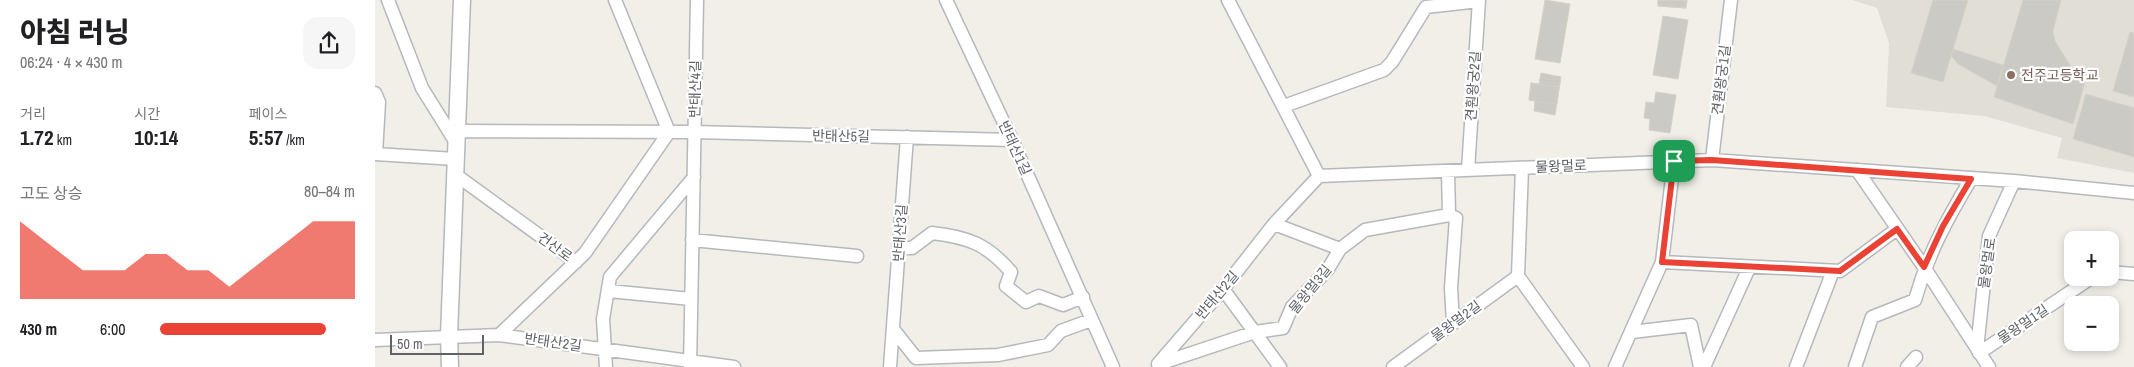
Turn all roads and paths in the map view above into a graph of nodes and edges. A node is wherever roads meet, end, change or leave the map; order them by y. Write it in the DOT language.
graph roads {
  1 [pos="388,0"];
  2 [pos="463,0"];
  3 [pos="615,0"];
  4 [pos="697,0"];
  5 [pos="946,0"];
  6 [pos="1228,0"];
  7 [pos="1731,0"];
  8 [pos="1479,1"];
  9 [pos="375,93"];
  10 [pos="1284,106"];
  11 [pos="669,132"];
  12 [pos="694,132"];
  13 [pos="455,136"];
  14 [pos="907,137"];
  15 [pos="1012,140"];
  16 [pos="375,154"];
  17 [pos="1712,160"];
  18 [pos="1674,161"];
  19 [pos="455,167"];
  20 [pos="1522,168"];
  21 [pos="1468,170"];
  22 [pos="1857,170"];
  23 [pos="1448,171"];
  24 [pos="1319,176"];
  25 [pos="694,177"];
  26 [pos="1971,179"];
  27 [pos="2014,181"];
  28 [pos="2134,193"];
  29 [pos="1449,215"];
  30 [pos="1274,224"];
  31 [pos="1897,229"];
  32 [pos="692,240"];
  33 [pos="899,248"];
  34 [pos="1340,249"];
  35 [pos="857,256"];
  36 [pos="576,262"];
  37 [pos="1662,262"];
  38 [pos="1924,267"];
  39 [pos="1749,268"];
  40 [pos="1833,271"];
  41 [pos="2119,273"];
  42 [pos="2134,274"];
  43 [pos="1518,276"];
  44 [pos="2079,286"];
  45 [pos="1223,289"];
  46 [pos="609,291"];
  47 [pos="1083,297"];
  48 [pos="691,298"];
  49 [pos="1091,320"];
  50 [pos="1453,323"];
  51 [pos="893,329"];
  52 [pos="1255,332"];
  53 [pos="1632,332"];
  54 [pos="499,335"];
  55 [pos="449,336"];
  56 [pos="1236,339"];
  57 [pos="375,340"];
  58 [pos="606,350"];
  59 [pos="1978,351"];
  60 [pos="1916,357"];
  61 [pos="690,364"];
  62 [pos="1157,365"];
  63 [pos="450,367"];
  64 [pos="605,367"];
  65 [pos="734,367"];
  66 [pos="890,367"];
  67 [pos="1113,367"];
  68 [pos="1280,367"];
  69 [pos="1393,367"];
  70 [pos="1583,367"];
  71 [pos="1615,367"];
  72 [pos="1700,367"];
  73 [pos="1704,367"];
  74 [pos="1797,367"];
  75 [pos="1855,367"];
  76 [pos="1907,367"];
  77 [pos="1989,367"];
  1 -- 13 [label="street"];
  2 -- 13 [label="street"];
  3 -- 11 [label="street"];
  4 -- 12 [label="street, 반태산4길"];
  5 -- 15 [label="street, 반태산1길"];
  6 -- 10 [label="street"];
  7 -- 17 [label="street, 견훤왕궁1길"];
  8 -- 10 [label="street, 견훤왕궁2길"];
  8 -- 21 [label="street, 견훤왕궁2길"];
  9 -- 16 [label="street"];
  10 -- 24 [label="street"];
  11 -- 12 [label="street, 반태산5길"];
  11 -- 13 [label="street, 반태산5길"];
  11 -- 36 [label="street"];
  12 -- 14 [label="street, 반태산5길"];
  12 -- 25 [label="street, 반태산4길"];
  13 -- 19 [label="street"];
  14 -- 15 [label="street, 반태산5길"];
  14 -- 33 [label="street, 반태산3길"];
  15 -- 47 [label="street, 반태산1길"];
  16 -- 19 [label="street"];
  17 -- 18 [label="street, 물왕멀로"];
  17 -- 22 [label="street, 물왕멀로"];
  18 -- 20 [label="street, 물왕멀로"];
  18 -- 37 [label="street"];
  19 -- 36 [label="street, 건산로"];
  19 -- 55 [label="street"];
  20 -- 21 [label="street, 물왕멀로"];
  20 -- 43 [label="street"];
  21 -- 23 [label="street, 물왕멀로"];
  22 -- 26 [label="street, 물왕멀로"];
  22 -- 31 [label="street"];
  23 -- 24 [label="street, 물왕멀로"];
  23 -- 29 [label="street"];
  24 -- 30 [label="street, 반태산2길"];
  25 -- 32 [label="street, 반태산4길"];
  25 -- 46 [label="street"];
  26 -- 27 [label="street, 물왕멀로"];
  26 -- 38 [label="street"];
  27 -- 28 [label="street, 물왕멀로"];
  27 -- 59 [label="street, 물왕멀로"];
  29 -- 34 [label="street, 물왕멀3길"];
  29 -- 50 [label="street"];
  30 -- 34 [label="street"];
  30 -- 45 [label="street, 반태산2길"];
  31 -- 38 [label="street"];
  31 -- 40 [label="street"];
  32 -- 35 [label="street"];
  32 -- 48 [label="street, 반태산4길"];
  33 -- 47 [label="street"];
  33 -- 51 [label="street, 반태산3길"];
  34 -- 52 [label="street, 물왕멀3길"];
  36 -- 54 [label="street, 건산로"];
  37 -- 39 [label="street"];
  37 -- 53 [label="street"];
  38 -- 59 [label="street"];
  38 -- 75 [label="street"];
  39 -- 40 [label="street"];
  39 -- 73 [label="street"];
  40 -- 74 [label="street"];
  41 -- 42 [label="street"];
  43 -- 50 [label="street, 물왕멀2길"];
  43 -- 70 [label="street"];
  44 -- 59 [label="street, 물왕멀1길"];
  45 -- 52 [label="street"];
  45 -- 62 [label="street, 반태산2길"];
  46 -- 48 [label="street"];
  46 -- 58 [label="street"];
  47 -- 49 [label="street, 반태산1길"];
  48 -- 61 [label="street, 반태산4길"];
  49 -- 51 [label="street"];
  49 -- 67 [label="street, 반태산1길"];
  50 -- 69 [label="street, 물왕멀2길"];
  51 -- 66 [label="street, 반태산3길"];
  52 -- 56 [label="street, 물왕멀3길"];
  52 -- 68 [label="street"];
  53 -- 71 [label="street"];
  53 -- 72 [label="street"];
  54 -- 55 [label="street"];
  54 -- 58 [label="street, 반태산2길"];
  55 -- 57 [label="street"];
  55 -- 63 [label="street"];
  56 -- 62 [label="street, 반태산2길"];
  58 -- 61 [label="street, 반태산2길"];
  58 -- 64 [label="street"];
  59 -- 77 [label="street"];
  60 -- 76 [label="street"];
  61 -- 65 [label="street, 반태산2길"];
}
